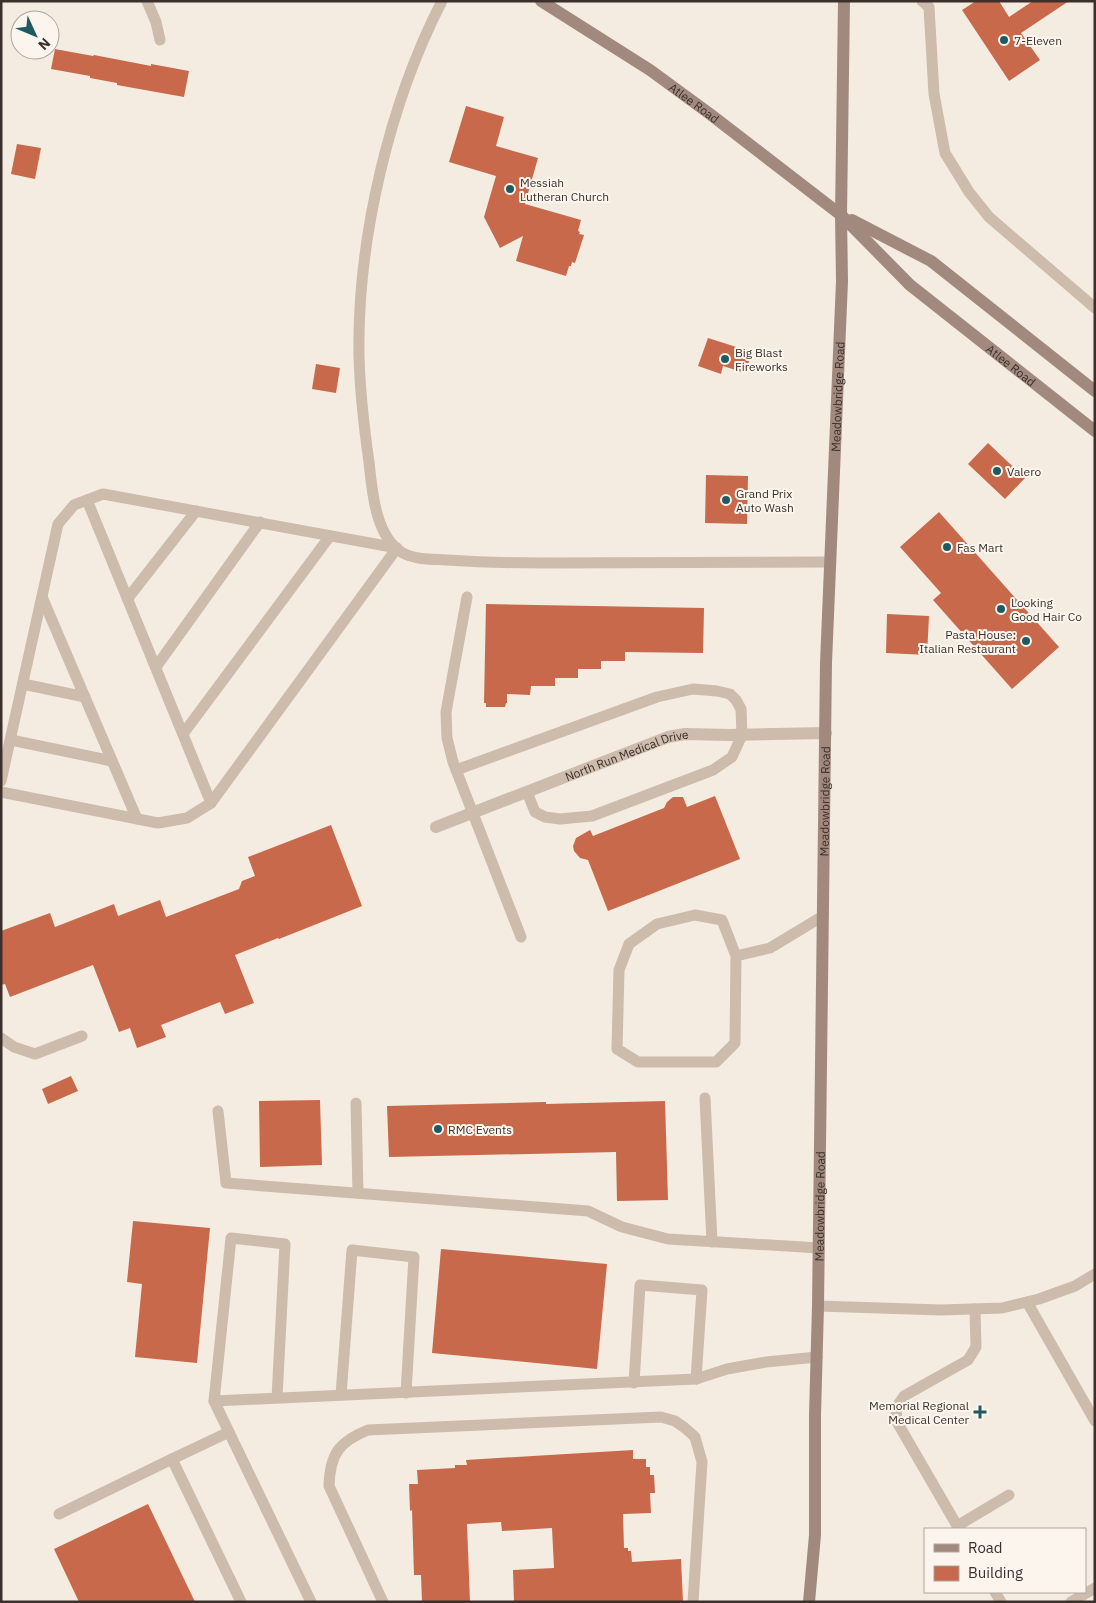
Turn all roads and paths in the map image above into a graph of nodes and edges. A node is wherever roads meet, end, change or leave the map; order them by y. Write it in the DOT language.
graph roads {
  1 [pos="147,1"];
  2 [pos="442,1"];
  3 [pos="541,1"];
  4 [pos="844,1"];
  5 [pos="922,1"];
  6 [pos="160,40"];
  7 [pos="841,214"];
  8 [pos="1095,308"];
  9 [pos="1095,391"];
  10 [pos="1095,432"];
  11 [pos="88,500"];
  12 [pos="196,511"];
  13 [pos="260,522"];
  14 [pos="330,536"];
  15 [pos="396,548"];
  16 [pos="830,562"];
  17 [pos="42,597"];
  18 [pos="467,597"];
  19 [pos="128,598"];
  20 [pos="156,667"];
  21 [pos="23,684"];
  22 [pos="85,697"];
  23 [pos="826,733"];
  24 [pos="183,734"];
  25 [pos="742,735"];
  26 [pos="10,740"];
  27 [pos="112,761"];
  28 [pos="456,770"];
  29 [pos="1,781"];
  30 [pos="1,792"];
  31 [pos="527,792"];
  32 [pos="211,803"];
  33 [pos="473,813"];
  34 [pos="137,819"];
  35 [pos="436,827"];
  36 [pos="823,916"];
  37 [pos="521,937"];
  38 [pos="736,956"];
  39 [pos="82,1036"];
  40 [pos="1,1038"];
  41 [pos="705,1098"];
  42 [pos="356,1103"];
  43 [pos="218,1111"];
  44 [pos="358,1193"];
  45 [pos="712,1242"];
  46 [pos="818,1248"];
  47 [pos="1095,1274"];
  48 [pos="1027,1302"];
  49 [pos="818,1306"];
  50 [pos="974,1309"];
  51 [pos="817,1357"];
  52 [pos="696,1379"];
  53 [pos="634,1383"];
  54 [pos="406,1393"];
  55 [pos="341,1395"];
  56 [pos="277,1398"];
  57 [pos="214,1401"];
  58 [pos="1095,1421"];
  59 [pos="230,1432"];
  60 [pos="172,1458"];
  61 [pos="1009,1494"];
  62 [pos="58,1514"];
  63 [pos="958,1528"];
  64 [pos="1095,1588"];
  65 [pos="241,1602"];
  66 [pos="311,1602"];
  67 [pos="383,1602"];
  68 [pos="693,1602"];
  69 [pos="809,1602"];
  70 [pos="1071,1602"];
  1 -- 6 [label="lane"];
  2 -- 15 [label="lane"];
  3 -- 7 [label="main road, Atlee Road"];
  4 -- 7 [label="main road, Meadowbridge Road"];
  5 -- 8 [label="lane"];
  7 -- 9 [label="main road, Atlee Road"];
  7 -- 10 [label="main road, Atlee Road"];
  7 -- 16 [label="main road, Meadowbridge Road"];
  11 -- 12 [label="lane"];
  11 -- 17 [label="lane"];
  11 -- 19 [label="lane"];
  12 -- 13 [label="lane"];
  12 -- 19 [label="lane"];
  13 -- 14 [label="lane"];
  13 -- 20 [label="lane"];
  14 -- 15 [label="lane"];
  14 -- 24 [label="lane"];
  15 -- 16 [label="lane"];
  15 -- 32 [label="lane"];
  16 -- 23 [label="main road, Meadowbridge Road"];
  17 -- 21 [label="lane"];
  17 -- 22 [label="lane"];
  18 -- 28 [label="lane"];
  19 -- 20 [label="lane"];
  20 -- 24 [label="lane"];
  21 -- 22 [label="lane"];
  21 -- 26 [label="lane"];
  22 -- 27 [label="lane"];
  23 -- 25 [label="street, North Run Medical Drive"];
  23 -- 36 [label="main road, Meadowbridge Road"];
  24 -- 32 [label="lane"];
  25 -- 28 [label="lane"];
  25 -- 31 [label="street, North Run Medical Drive"];
  25 -- 31 [label="lane"];
  26 -- 27 [label="lane"];
  26 -- 29 [label="lane"];
  27 -- 34 [label="lane"];
  28 -- 33 [label="lane"];
  30 -- 34 [label="lane"];
  31 -- 33 [label="street, North Run Medical Drive"];
  32 -- 34 [label="lane"];
  33 -- 35 [label="street, North Run Medical Drive"];
  33 -- 37 [label="lane"];
  36 -- 38 [label="lane"];
  36 -- 46 [label="main road, Meadowbridge Road"];
  38 -- 38 [label="lane"];
  39 -- 40 [label="lane"];
  41 -- 45 [label="lane"];
  42 -- 44 [label="lane"];
  43 -- 44 [label="lane"];
  44 -- 45 [label="lane"];
  45 -- 46 [label="lane"];
  46 -- 49 [label="main road, Meadowbridge Road"];
  47 -- 48 [label="lane"];
  48 -- 50 [label="lane"];
  48 -- 58 [label="lane"];
  49 -- 50 [label="lane"];
  49 -- 51 [label="main road, Meadowbridge Road"];
  50 -- 63 [label="lane"];
  51 -- 52 [label="lane"];
  51 -- 69 [label="main road, Meadowbridge Road"];
  52 -- 53 [label="lane"];
  52 -- 53 [label="lane"];
  53 -- 54 [label="lane"];
  54 -- 55 [label="lane"];
  54 -- 55 [label="lane"];
  55 -- 56 [label="lane"];
  56 -- 57 [label="lane"];
  56 -- 57 [label="lane"];
  57 -- 59 [label="lane"];
  59 -- 60 [label="lane"];
  59 -- 66 [label="lane"];
  60 -- 62 [label="lane"];
  60 -- 65 [label="lane"];
  61 -- 63 [label="lane"];
  64 -- 70 [label="lane"];
  67 -- 68 [label="lane"];
}
